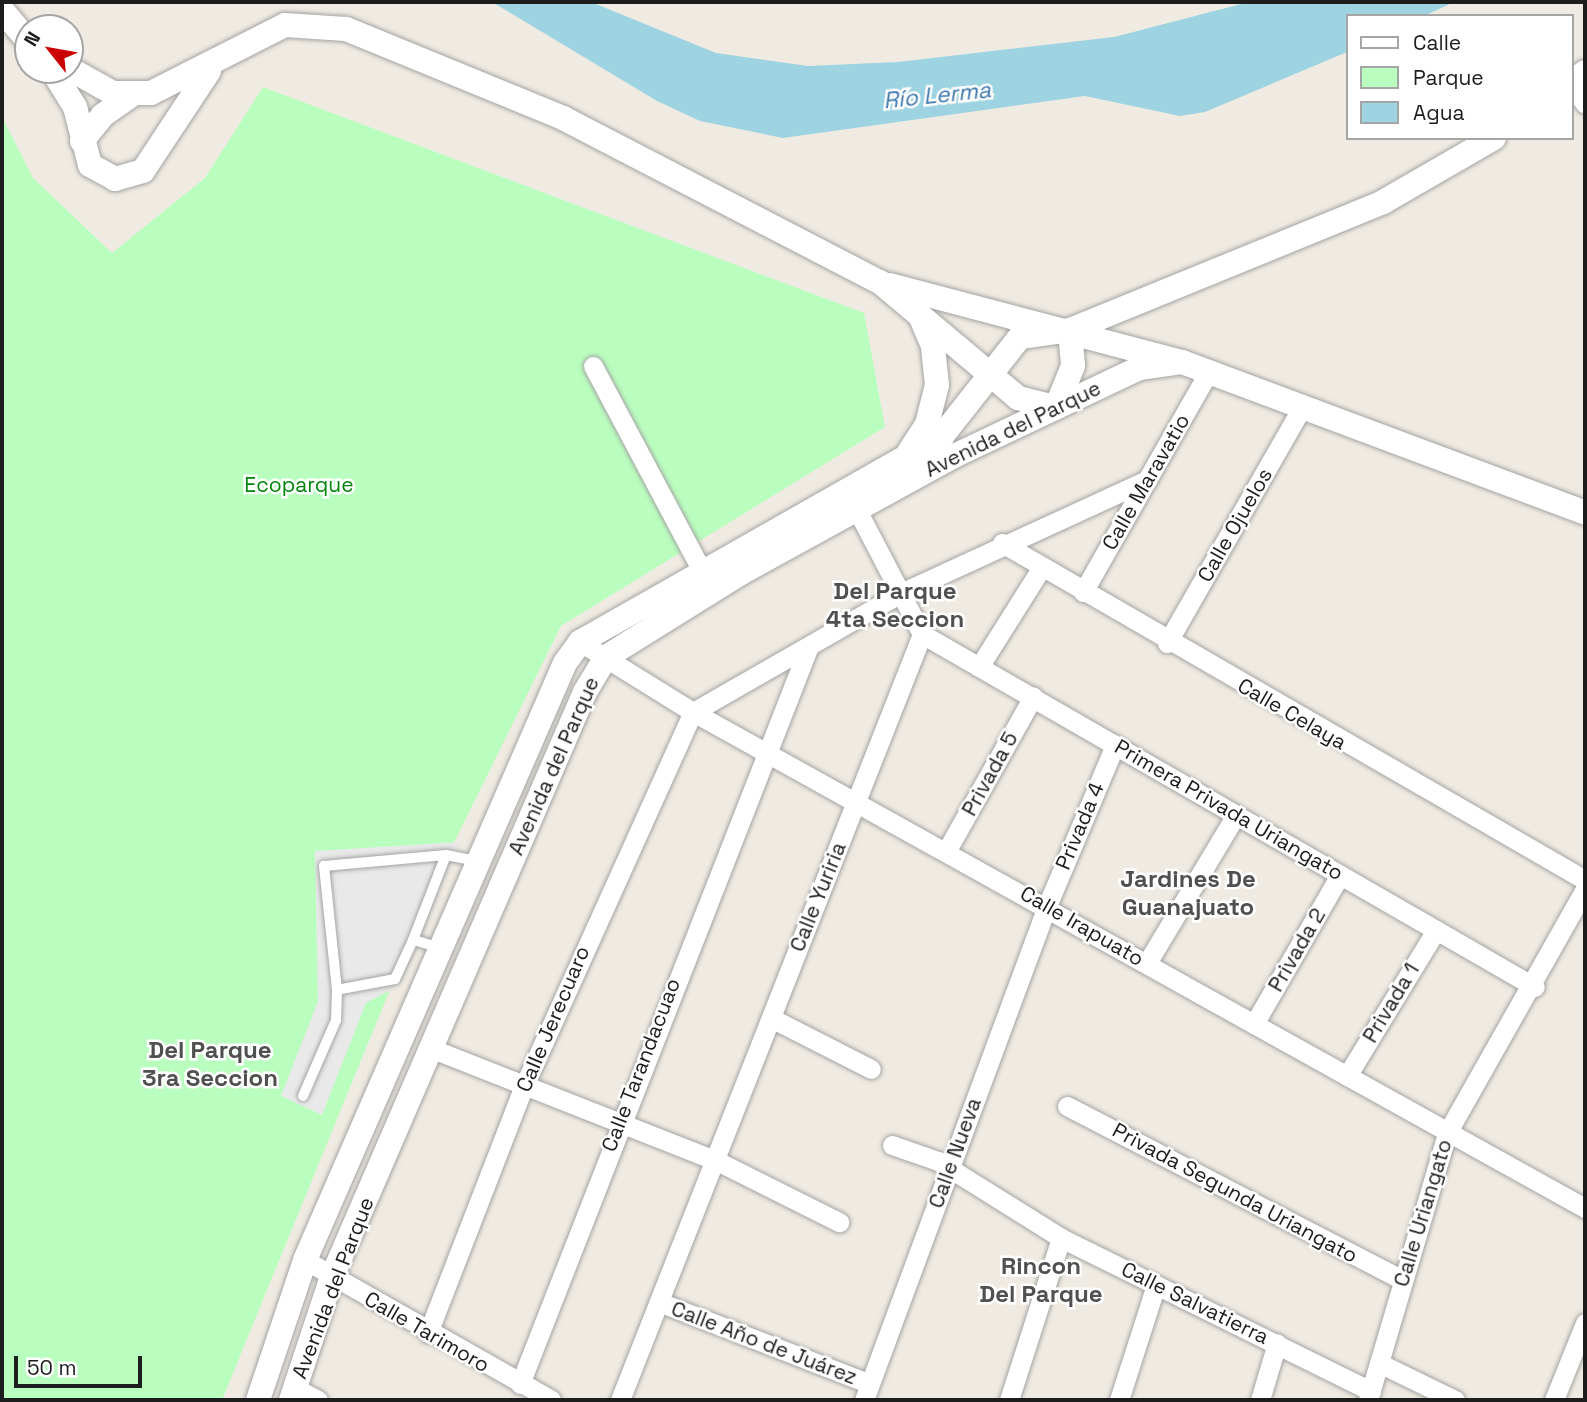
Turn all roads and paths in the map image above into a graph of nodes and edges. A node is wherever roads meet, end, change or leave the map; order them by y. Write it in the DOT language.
graph roads {
  1 [pos="2,10"];
  2 [pos="14,24"];
  3 [pos="223,55"];
  4 [pos="84,83"];
  5 [pos="73,84"];
  6 [pos="1573,87"];
  7 [pos="158,91"];
  8 [pos="131,96"];
  9 [pos="1585,103"];
  10 [pos="176,115"];
  11 [pos="1491,140"];
  12 [pos="82,141"];
  13 [pos="880,282"];
  14 [pos="917,310"];
  15 [pos="1070,330"];
  16 [pos="1182,362"];
  17 [pos="593,366"];
  18 [pos="1209,371"];
  19 [pos="990,376"];
  20 [pos="1053,407"];
  21 [pos="1303,408"];
  22 [pos="905,457"];
  23 [pos="1147,480"];
  24 [pos="856,508"];
  25 [pos="1585,513"];
  26 [pos="1002,543"];
  27 [pos="1042,567"];
  28 [pos="701,569"];
  29 [pos="1083,592"];
  30 [pos="901,593"];
  31 [pos="922,634"];
  32 [pos="580,642"];
  33 [pos="1167,643"];
  34 [pos="808,646"];
  35 [pos="606,657"];
  36 [pos="979,667"];
  37 [pos="1032,697"];
  38 [pos="693,712"];
  39 [pos="1115,745"];
  40 [pos="768,749"];
  41 [pos="857,799"];
  42 [pos="1236,815"];
  43 [pos="947,850"];
  44 [pos="446,855"];
  45 [pos="478,861"];
  46 [pos="1340,875"];
  47 [pos="1585,880"];
  48 [pos="1585,889"];
  49 [pos="1047,906"];
  50 [pos="1436,930"];
  51 [pos="413,940"];
  52 [pos="440,948"];
  53 [pos="1147,963"];
  54 [pos="1535,987"];
  55 [pos="337,990"];
  56 [pos="771,1018"];
  57 [pos="1254,1024"];
  58 [pos="430,1048"];
  59 [pos="871,1069"];
  60 [pos="1347,1076"];
  61 [pos="524,1086"];
  62 [pos="303,1096"];
  63 [pos="1067,1106"];
  64 [pos="617,1124"];
  65 [pos="1447,1133"];
  66 [pos="891,1145"];
  67 [pos="715,1160"];
  68 [pos="950,1168"];
  69 [pos="1585,1208"];
  70 [pos="838,1222"];
  71 [pos="1061,1238"];
  72 [pos="305,1260"];
  73 [pos="332,1277"];
  74 [pos="1402,1280"];
  75 [pos="1156,1285"];
  76 [pos="659,1302"];
  77 [pos="1585,1323"];
  78 [pos="428,1333"];
  79 [pos="1277,1343"];
  80 [pos="1379,1363"];
  81 [pos="520,1384"];
  82 [pos="867,1392"];
  83 [pos="293,1394"];
  84 [pos="1369,1396"];
  85 [pos="258,1400"];
  86 [pos="318,1400"];
  87 [pos="551,1400"];
  88 [pos="620,1400"];
  89 [pos="1009,1400"];
  90 [pos="1119,1400"];
  91 [pos="1260,1400"];
  92 [pos="1455,1400"];
  93 [pos="1554,1400"];
  1 -- 2 [label="street"];
  3 -- 7 [label="street"];
  3 -- 10 [label="street"];
  3 -- 13 [label="street"];
  4 -- 8 [label="street"];
  5 -- 12 [label="street"];
  6 -- 9 [label="street"];
  7 -- 8 [label="street"];
  7 -- 10 [label="street"];
  8 -- 12 [label="street"];
  10 -- 12 [label="street"];
  11 -- 15 [label="street"];
  13 -- 14 [label="street"];
  13 -- 15 [label="street"];
  14 -- 19 [label="street"];
  14 -- 22 [label="street"];
  15 -- 16 [label="street"];
  15 -- 19 [label="street, Avenida del Parque"];
  15 -- 20 [label="street"];
  16 -- 18 [label="street"];
  16 -- 20 [label="street, Avenida del Parque"];
  17 -- 28 [label="street"];
  18 -- 21 [label="street"];
  18 -- 23 [label="street, Calle Maravatio"];
  19 -- 20 [label="street"];
  19 -- 22 [label="street, Avenida del Parque"];
  20 -- 24 [label="street, Avenida del Parque"];
  21 -- 25 [label="street"];
  21 -- 33 [label="street, Calle Ojuelos"];
  22 -- 28 [label="street, Avenida del Parque"];
  23 -- 26 [label="street"];
  23 -- 29 [label="street, Calle Maravatio"];
  24 -- 30 [label="street"];
  24 -- 35 [label="street, Avenida del Parque"];
  26 -- 27 [label="street, Calle Celaya"];
  26 -- 30 [label="street"];
  27 -- 29 [label="street, Calle Celaya"];
  27 -- 36 [label="street"];
  28 -- 32 [label="street, Avenida del Parque"];
  29 -- 33 [label="street, Calle Celaya"];
  30 -- 31 [label="street"];
  30 -- 34 [label="street"];
  31 -- 36 [label="street, Primera Privada Uriangato"];
  31 -- 41 [label="street, Calle Yuriria"];
  32 -- 35 [label="street, Calle Irapuato"];
  32 -- 45 [label="street, Avenida del Parque"];
  33 -- 47 [label="street, Calle Celaya"];
  34 -- 38 [label="street"];
  34 -- 40 [label="street, Calle Tarandacuao"];
  35 -- 38 [label="street, Calle Irapuato"];
  35 -- 58 [label="street, Avenida del Parque"];
  36 -- 37 [label="street, Primera Privada Uriangato"];
  37 -- 39 [label="street, Primera Privada Uriangato"];
  37 -- 43 [label="street, Privada 5"];
  38 -- 40 [label="street, Calle Irapuato"];
  38 -- 61 [label="street, Calle Jerecuaro"];
  39 -- 42 [label="street, Primera Privada Uriangato"];
  39 -- 49 [label="street, Privada 4"];
  40 -- 41 [label="street, Calle Irapuato"];
  40 -- 64 [label="street, Calle Tarandacuao"];
  41 -- 43 [label="street, Calle Irapuato"];
  41 -- 56 [label="street, Calle Yuriria"];
  42 -- 46 [label="street, Primera Privada Uriangato"];
  42 -- 53 [label="street"];
  43 -- 49 [label="street, Calle Irapuato"];
  44 -- 45 [label="lane"];
  44 -- 51 [label="lane"];
  44 -- 55 [label="lane"];
  45 -- 52 [label="street, Avenida del Parque"];
  46 -- 50 [label="street, Primera Privada Uriangato"];
  46 -- 57 [label="street, Privada 2"];
  48 -- 54 [label="street, Calle Uriangato"];
  49 -- 53 [label="street, Calle Irapuato"];
  49 -- 68 [label="street, Calle Nueva"];
  50 -- 54 [label="street, Primera Privada Uriangato"];
  50 -- 60 [label="street, Privada 1"];
  51 -- 52 [label="lane"];
  51 -- 55 [label="lane"];
  52 -- 72 [label="street, Avenida del Parque"];
  53 -- 57 [label="street, Calle Irapuato"];
  54 -- 65 [label="street, Calle Uriangato"];
  55 -- 62 [label="lane"];
  56 -- 59 [label="street"];
  56 -- 67 [label="street, Calle Yuriria"];
  57 -- 60 [label="street, Calle Irapuato"];
  58 -- 61 [label="street"];
  58 -- 73 [label="street, Avenida del Parque"];
  60 -- 65 [label="street, Calle Irapuato"];
  61 -- 64 [label="street"];
  61 -- 78 [label="street, Calle Jerecuaro"];
  63 -- 74 [label="street, Privada Segunda Uriangato"];
  64 -- 67 [label="street"];
  64 -- 81 [label="street, Calle Tarandacuao"];
  65 -- 69 [label="street, Calle Irapuato"];
  65 -- 74 [label="street, Calle Uriangato"];
  66 -- 68 [label="street, Calle Salvatierra"];
  67 -- 70 [label="street"];
  67 -- 76 [label="street, Calle Yuriria"];
  68 -- 71 [label="street, Calle Salvatierra"];
  68 -- 82 [label="street, Calle Nueva"];
  71 -- 75 [label="street, Calle Salvatierra"];
  71 -- 89 [label="street"];
  72 -- 73 [label="street, Calle Tarimoro"];
  72 -- 85 [label="street, Avenida del Parque"];
  73 -- 78 [label="street, Calle Tarimoro"];
  73 -- 83 [label="street, Avenida del Parque"];
  74 -- 80 [label="street, Calle Uriangato"];
  75 -- 79 [label="street, Calle Salvatierra"];
  75 -- 90 [label="street"];
  76 -- 82 [label="street, Calle Año de Juárez"];
  76 -- 88 [label="street, Calle Yuriria"];
  77 -- 93 [label="street"];
  78 -- 81 [label="street, Calle Tarimoro"];
  79 -- 84 [label="street, Calle Salvatierra"];
  79 -- 91 [label="street"];
  80 -- 84 [label="street, Calle Uriangato"];
  80 -- 92 [label="street"];
  81 -- 87 [label="street, Calle Tarimoro"];
  83 -- 86 [label="street"];
}
